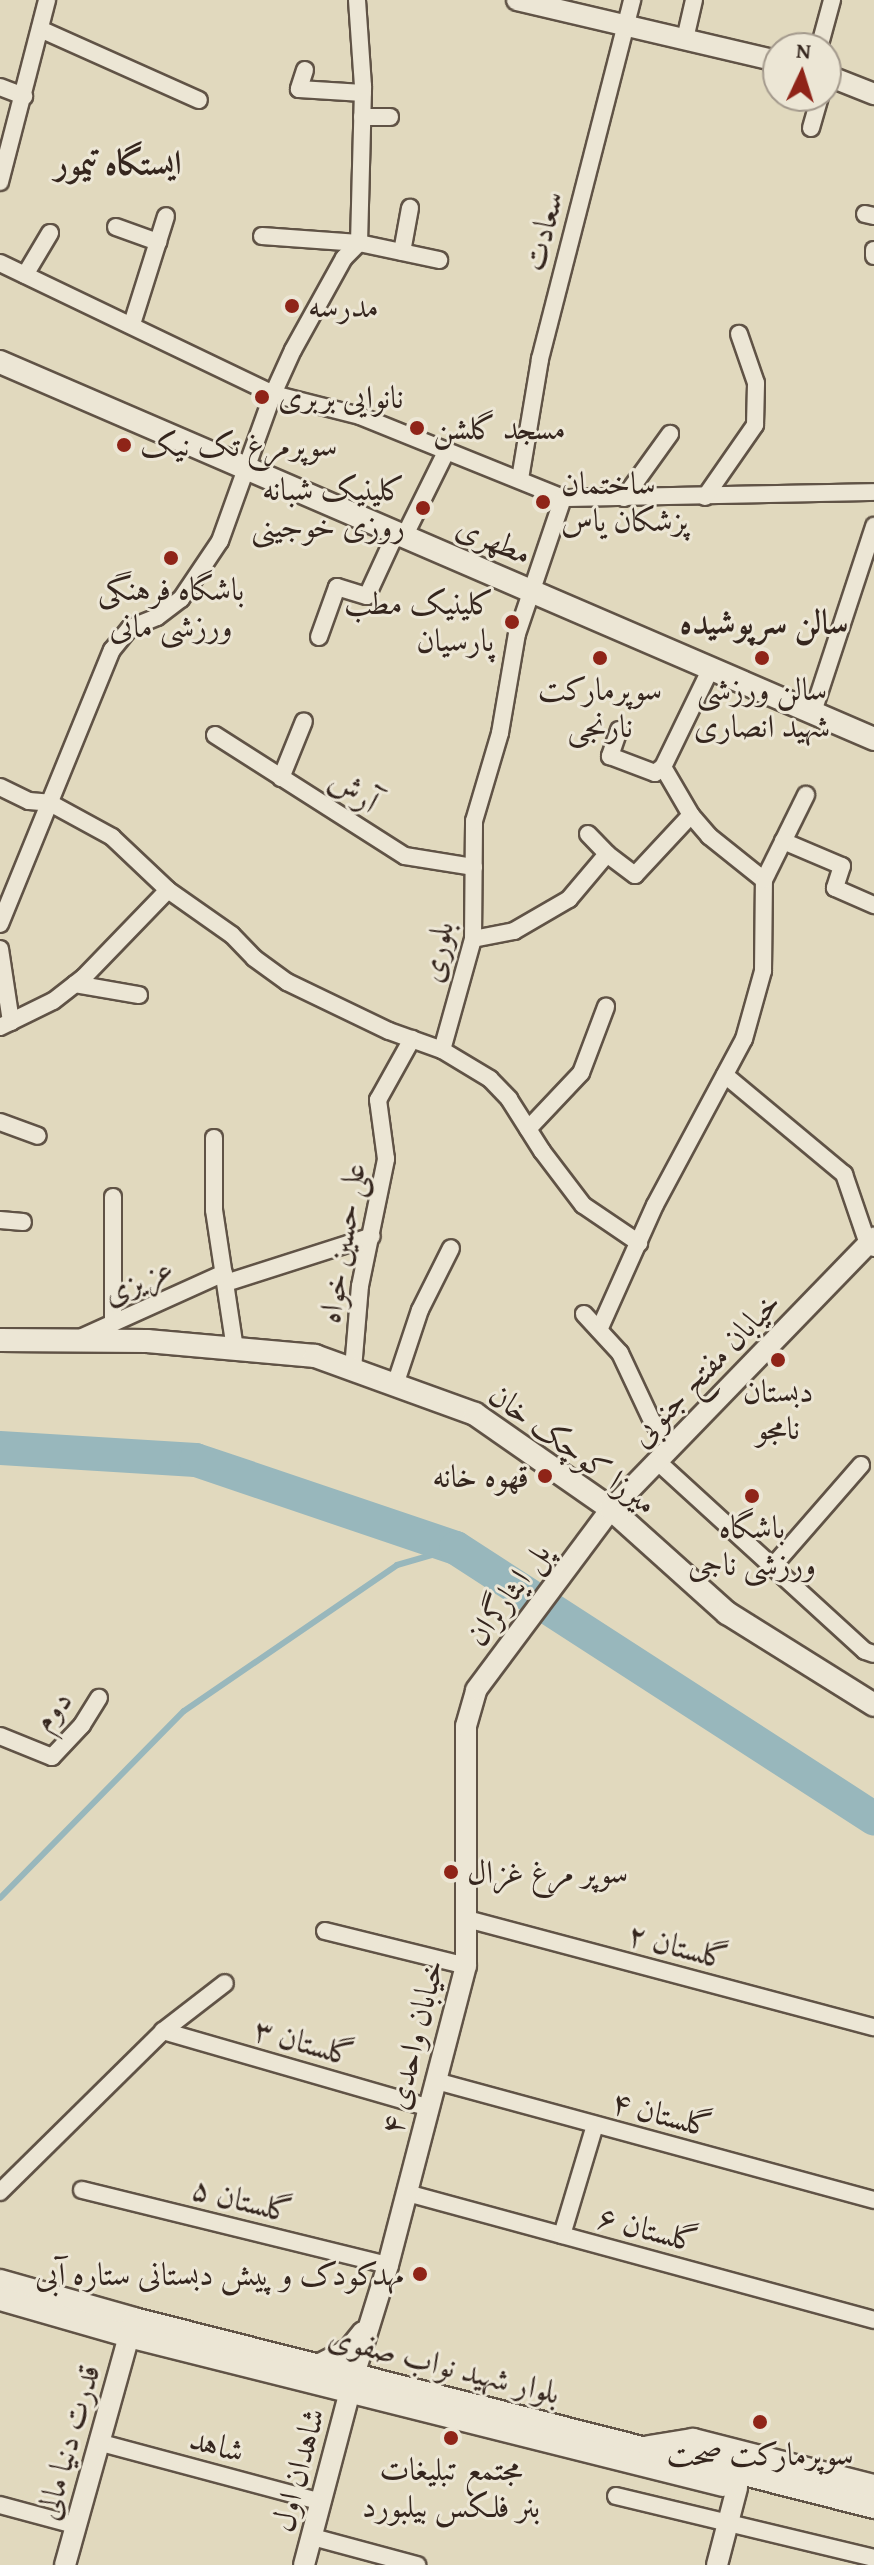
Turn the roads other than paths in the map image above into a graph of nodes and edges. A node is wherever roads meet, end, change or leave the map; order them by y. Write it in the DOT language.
graph roads {
  1 [pos="47,0"];
  2 [pos="357,0"];
  3 [pos="517,0"];
  4 [pos="632,0"];
  5 [pos="694,0"];
  6 [pos="832,0"];
  7 [pos="625,25"];
  8 [pos="40,29"];
  9 [pos="823,32"];
  10 [pos="685,39"];
  11 [pos="762,57"];
  12 [pos="305,70"];
  13 [pos="842,82"];
  14 [pos="0,87"];
  15 [pos="363,93"];
  16 [pos="874,94"];
  17 [pos="24,96"];
  18 [pos="199,100"];
  19 [pos="816,112"];
  20 [pos="362,117"];
  21 [pos="390,117"];
  22 [pos="811,128"];
  23 [pos="6,146"];
  24 [pos="0,182"];
  25 [pos="410,208"];
  26 [pos="166,216"];
  27 [pos="116,227"];
  28 [pos="50,233"];
  29 [pos="262,236"];
  30 [pos="158,242"];
  31 [pos="359,243"];
  32 [pos="402,252"];
  33 [pos="439,260"];
  34 [pos="0,263"];
  35 [pos="25,275"];
  36 [pos="132,324"];
  37 [pos="739,334"];
  38 [pos="0,362"];
  39 [pos="273,394"];
  40 [pos="670,434"];
  41 [pos="446,452"];
  42 [pos="246,468"];
  43 [pos="520,479"];
  44 [pos="874,492"];
  45 [pos="705,497"];
  46 [pos="563,498"];
  47 [pos="624,498"];
  48 [pos="874,526"];
  49 [pos="400,535"];
  50 [pos="529,591"];
  51 [pos="319,637"];
  52 [pos="711,668"];
  53 [pos="813,712"];
  54 [pos="304,721"];
  55 [pos="619,730"];
  56 [pos="215,735"];
  57 [pos="874,739"];
  58 [pos="663,767"];
  59 [pos="281,778"];
  60 [pos="0,787"];
  61 [pos="806,795"];
  62 [pos="50,803"];
  63 [pos="691,815"];
  64 [pos="588,834"];
  65 [pos="783,841"];
  66 [pos="607,854"];
  67 [pos="474,867"];
  68 [pos="764,880"];
  69 [pos="168,890"];
  70 [pos="874,905"];
  71 [pos="1,919"];
  72 [pos="473,939"];
  73 [pos="0,949"];
  74 [pos="75,984"];
  75 [pos="139,995"];
  76 [pos="606,1007"];
  77 [pos="6,1024"];
  78 [pos="412,1039"];
  79 [pos="442,1050"];
  80 [pos="725,1075"];
  81 [pos="0,1122"];
  82 [pos="528,1129"];
  83 [pos="38,1136"];
  84 [pos="214,1138"];
  85 [pos="113,1197"];
  86 [pos="0,1220"];
  87 [pos="23,1222"];
  88 [pos="372,1236"];
  89 [pos="639,1243"];
  90 [pos="872,1244"];
  91 [pos="451,1248"];
  92 [pos="225,1278"];
  93 [pos="584,1314"];
  94 [pos="113,1323"];
  95 [pos="599,1330"];
  96 [pos="0,1340"];
  97 [pos="75,1341"];
  98 [pos="235,1349"];
  99 [pos="353,1369"];
  100 [pos="395,1385"];
  101 [pos="664,1454"];
  102 [pos="861,1465"];
  103 [pos="611,1509"];
  104 [pos="582,1545"];
  105 [pos="773,1566"];
  106 [pos="874,1654"];
  107 [pos="483,1679"];
  108 [pos="99,1698"];
  109 [pos="874,1705"];
  110 [pos="0,1736"];
  111 [pos="467,1919"];
  112 [pos="325,1931"];
  113 [pos="466,1966"];
  114 [pos="225,1983"];
  115 [pos="874,2027"];
  116 [pos="163,2031"];
  117 [pos="436,2081"];
  118 [pos="429,2108"];
  119 [pos="595,2125"];
  120 [pos="82,2190"];
  121 [pos="0,2192"];
  122 [pos="407,2193"];
  123 [pos="874,2200"];
  124 [pos="562,2235"];
  125 [pos="388,2265"];
  126 [pos="0,2281"];
  127 [pos="0,2299"];
  128 [pos="874,2320"];
  129 [pos="370,2323"];
  130 [pos="129,2336"];
  131 [pos="316,2366"];
  132 [pos="352,2383"];
  133 [pos="98,2442"];
  134 [pos="640,2448"];
  135 [pos="874,2486"];
  136 [pos="737,2488"];
  137 [pos="616,2496"];
  138 [pos="322,2502"];
  139 [pos="0,2505"];
  140 [pos="874,2507"];
  141 [pos="874,2523"];
  142 [pos="728,2524"];
  143 [pos="74,2525"];
  144 [pos="313,2537"];
  145 [pos="874,2558"];
  146 [pos="65,2565"];
  147 [pos="304,2565"];
  148 [pos="417,2565"];
  149 [pos="717,2565"];
  1 -- 8 [label="street"];
  2 -- 15 [label="street"];
  3 -- 7 [label="street"];
  4 -- 7 [label="street, سعادت"];
  5 -- 10 [label="street"];
  6 -- 9 [label="street"];
  7 -- 10 [label="street"];
  7 -- 43 [label="street, سعادت"];
  8 -- 17 [label="street"];
  8 -- 18 [label="street"];
  10 -- 11 [label="street"];
  12 -- 15 [label="street"];
  13 -- 16 [label="street"];
  14 -- 17 [label="street"];
  15 -- 20 [label="street"];
  17 -- 23 [label="street"];
  19 -- 22 [label="street"];
  20 -- 21 [label="street"];
  20 -- 31 [label="street"];
  23 -- 24 [label="street"];
  25 -- 32 [label="street"];
  26 -- 30 [label="street"];
  27 -- 30 [label="street"];
  28 -- 35 [label="street"];
  29 -- 31 [label="street"];
  30 -- 36 [label="street"];
  31 -- 32 [label="street"];
  31 -- 39 [label="street"];
  32 -- 33 [label="street"];
  34 -- 35 [label="street"];
  35 -- 36 [label="street"];
  36 -- 39 [label="street"];
  37 -- 45 [label="street"];
  38 -- 42 [label="main road, مطهری"];
  39 -- 41 [label="street"];
  39 -- 42 [label="street"];
  40 -- 47 [label="street"];
  41 -- 43 [label="street"];
  41 -- 49 [label="street"];
  42 -- 49 [label="main road, مطهری"];
  42 -- 62 [label="street"];
  43 -- 46 [label="street"];
  44 -- 45 [label="street"];
  45 -- 47 [label="street"];
  46 -- 47 [label="street"];
  46 -- 50 [label="street, بلوری"];
  48 -- 53 [label="street"];
  49 -- 50 [label="main road, مطهری"];
  49 -- 51 [label="street"];
  50 -- 52 [label="main road, مطهری"];
  50 -- 67 [label="street, بلوری"];
  52 -- 53 [label="main road, مطهری"];
  52 -- 58 [label="street"];
  53 -- 57 [label="main road, مطهری"];
  54 -- 59 [label="street"];
  55 -- 58 [label="street"];
  56 -- 59 [label="street, آرش"];
  58 -- 63 [label="street"];
  59 -- 67 [label="street, آرش"];
  60 -- 62 [label="street"];
  61 -- 65 [label="street"];
  62 -- 69 [label="street"];
  62 -- 71 [label="street"];
  63 -- 66 [label="street"];
  63 -- 68 [label="street"];
  64 -- 66 [label="street"];
  65 -- 68 [label="street"];
  65 -- 70 [label="street"];
  66 -- 72 [label="street"];
  67 -- 72 [label="street, بلوری"];
  68 -- 80 [label="street"];
  69 -- 74 [label="street"];
  69 -- 78 [label="street"];
  72 -- 79 [label="street, بلوری"];
  73 -- 77 [label="street"];
  74 -- 75 [label="street"];
  74 -- 77 [label="street"];
  76 -- 82 [label="street"];
  78 -- 79 [label="street"];
  78 -- 88 [label="street, علی حسین خواه"];
  79 -- 82 [label="street"];
  80 -- 89 [label="street"];
  80 -- 90 [label="street"];
  81 -- 83 [label="street"];
  82 -- 89 [label="street"];
  84 -- 92 [label="street"];
  85 -- 94 [label="street"];
  86 -- 87 [label="street"];
  88 -- 92 [label="street, عزیزی"];
  88 -- 99 [label="street, علی حسین خواه"];
  89 -- 95 [label="street"];
  90 -- 101 [label="street, خیابان مفتح جنوبی"];
  91 -- 100 [label="street"];
  92 -- 94 [label="street, عزیزی"];
  92 -- 98 [label="street"];
  93 -- 95 [label="street"];
  94 -- 97 [label="street, عزیزی"];
  95 -- 101 [label="street"];
  96 -- 97 [label="main road, میرزا کوچک خان"];
  97 -- 98 [label="main road, میرزا کوچک خان"];
  98 -- 99 [label="main road, میرزا کوچک خان"];
  99 -- 100 [label="main road, میرزا کوچک خان"];
  100 -- 103 [label="main road, میرزا کوچک خان"];
  101 -- 103 [label="street, خیابان مفتح جنوبی"];
  101 -- 105 [label="street"];
  102 -- 105 [label="street"];
  103 -- 104 [label="street, خیابان مفتح جنوبی"];
  103 -- 109 [label="main road, میرزا کوچک خان"];
  104 -- 107 [label="street, پل ایثارگران"];
  105 -- 106 [label="street"];
  107 -- 111 [label="street, خیابان واحدی ۴"];
  108 -- 110 [label="street, دوم"];
  111 -- 113 [label="street, خیابان واحدی ۴"];
  111 -- 115 [label="street, گلستان ۲"];
  112 -- 113 [label="street"];
  113 -- 117 [label="street, خیابان واحدی ۴"];
  114 -- 116 [label="street"];
  116 -- 118 [label="street, گلستان ۳"];
  116 -- 121 [label="street"];
  117 -- 118 [label="street, خیابان واحدی ۴"];
  117 -- 119 [label="street, گلستان ۴"];
  118 -- 122 [label="street, خیابان واحدی ۴"];
  119 -- 123 [label="street, گلستان ۴"];
  119 -- 124 [label="street"];
  120 -- 125 [label="street, گلستان ۵"];
  122 -- 124 [label="street, گلستان ۶"];
  122 -- 125 [label="street, خیابان واحدی ۴"];
  124 -- 128 [label="street, گلستان ۶"];
  125 -- 129 [label="street, خیابان واحدی ۴"];
  126 -- 131 [label="main road, بلوار شهید نواب صفوی"];
  127 -- 130 [label="main road, بلوار شهید نواب صفوی"];
  129 -- 131 [label="street"];
  129 -- 132 [label="street, خیابان واحدی ۴"];
  130 -- 132 [label="main road, بلوار شهید نواب صفوی"];
  130 -- 133 [label="street, قدرت دنیا مالی"];
  131 -- 132 [label="main road, بلوار شهید نواب صفوی"];
  132 -- 134 [label="main road, بلوار شهید نواب صفوی"];
  132 -- 136 [label="main road, بلوار شهید نواب صفوی"];
  132 -- 138 [label="street, شاهدان اول"];
  133 -- 138 [label="street, شاهد"];
  133 -- 143 [label="street, قدرت دنیا مالی"];
  134 -- 135 [label="main road"];
  134 -- 140 [label="main road, بلوار شهید نواب صفوی"];
  136 -- 141 [label="main road, بلوار شهید نواب صفوی"];
  136 -- 142 [label="street"];
  137 -- 142 [label="street"];
  138 -- 144 [label="street, شاهدان اول"];
  139 -- 143 [label="street"];
  142 -- 145 [label="street"];
  142 -- 149 [label="street"];
  143 -- 146 [label="street, قدرت دنیا مالی"];
  144 -- 147 [label="street, شاهدان اول"];
  144 -- 148 [label="street"];
}
